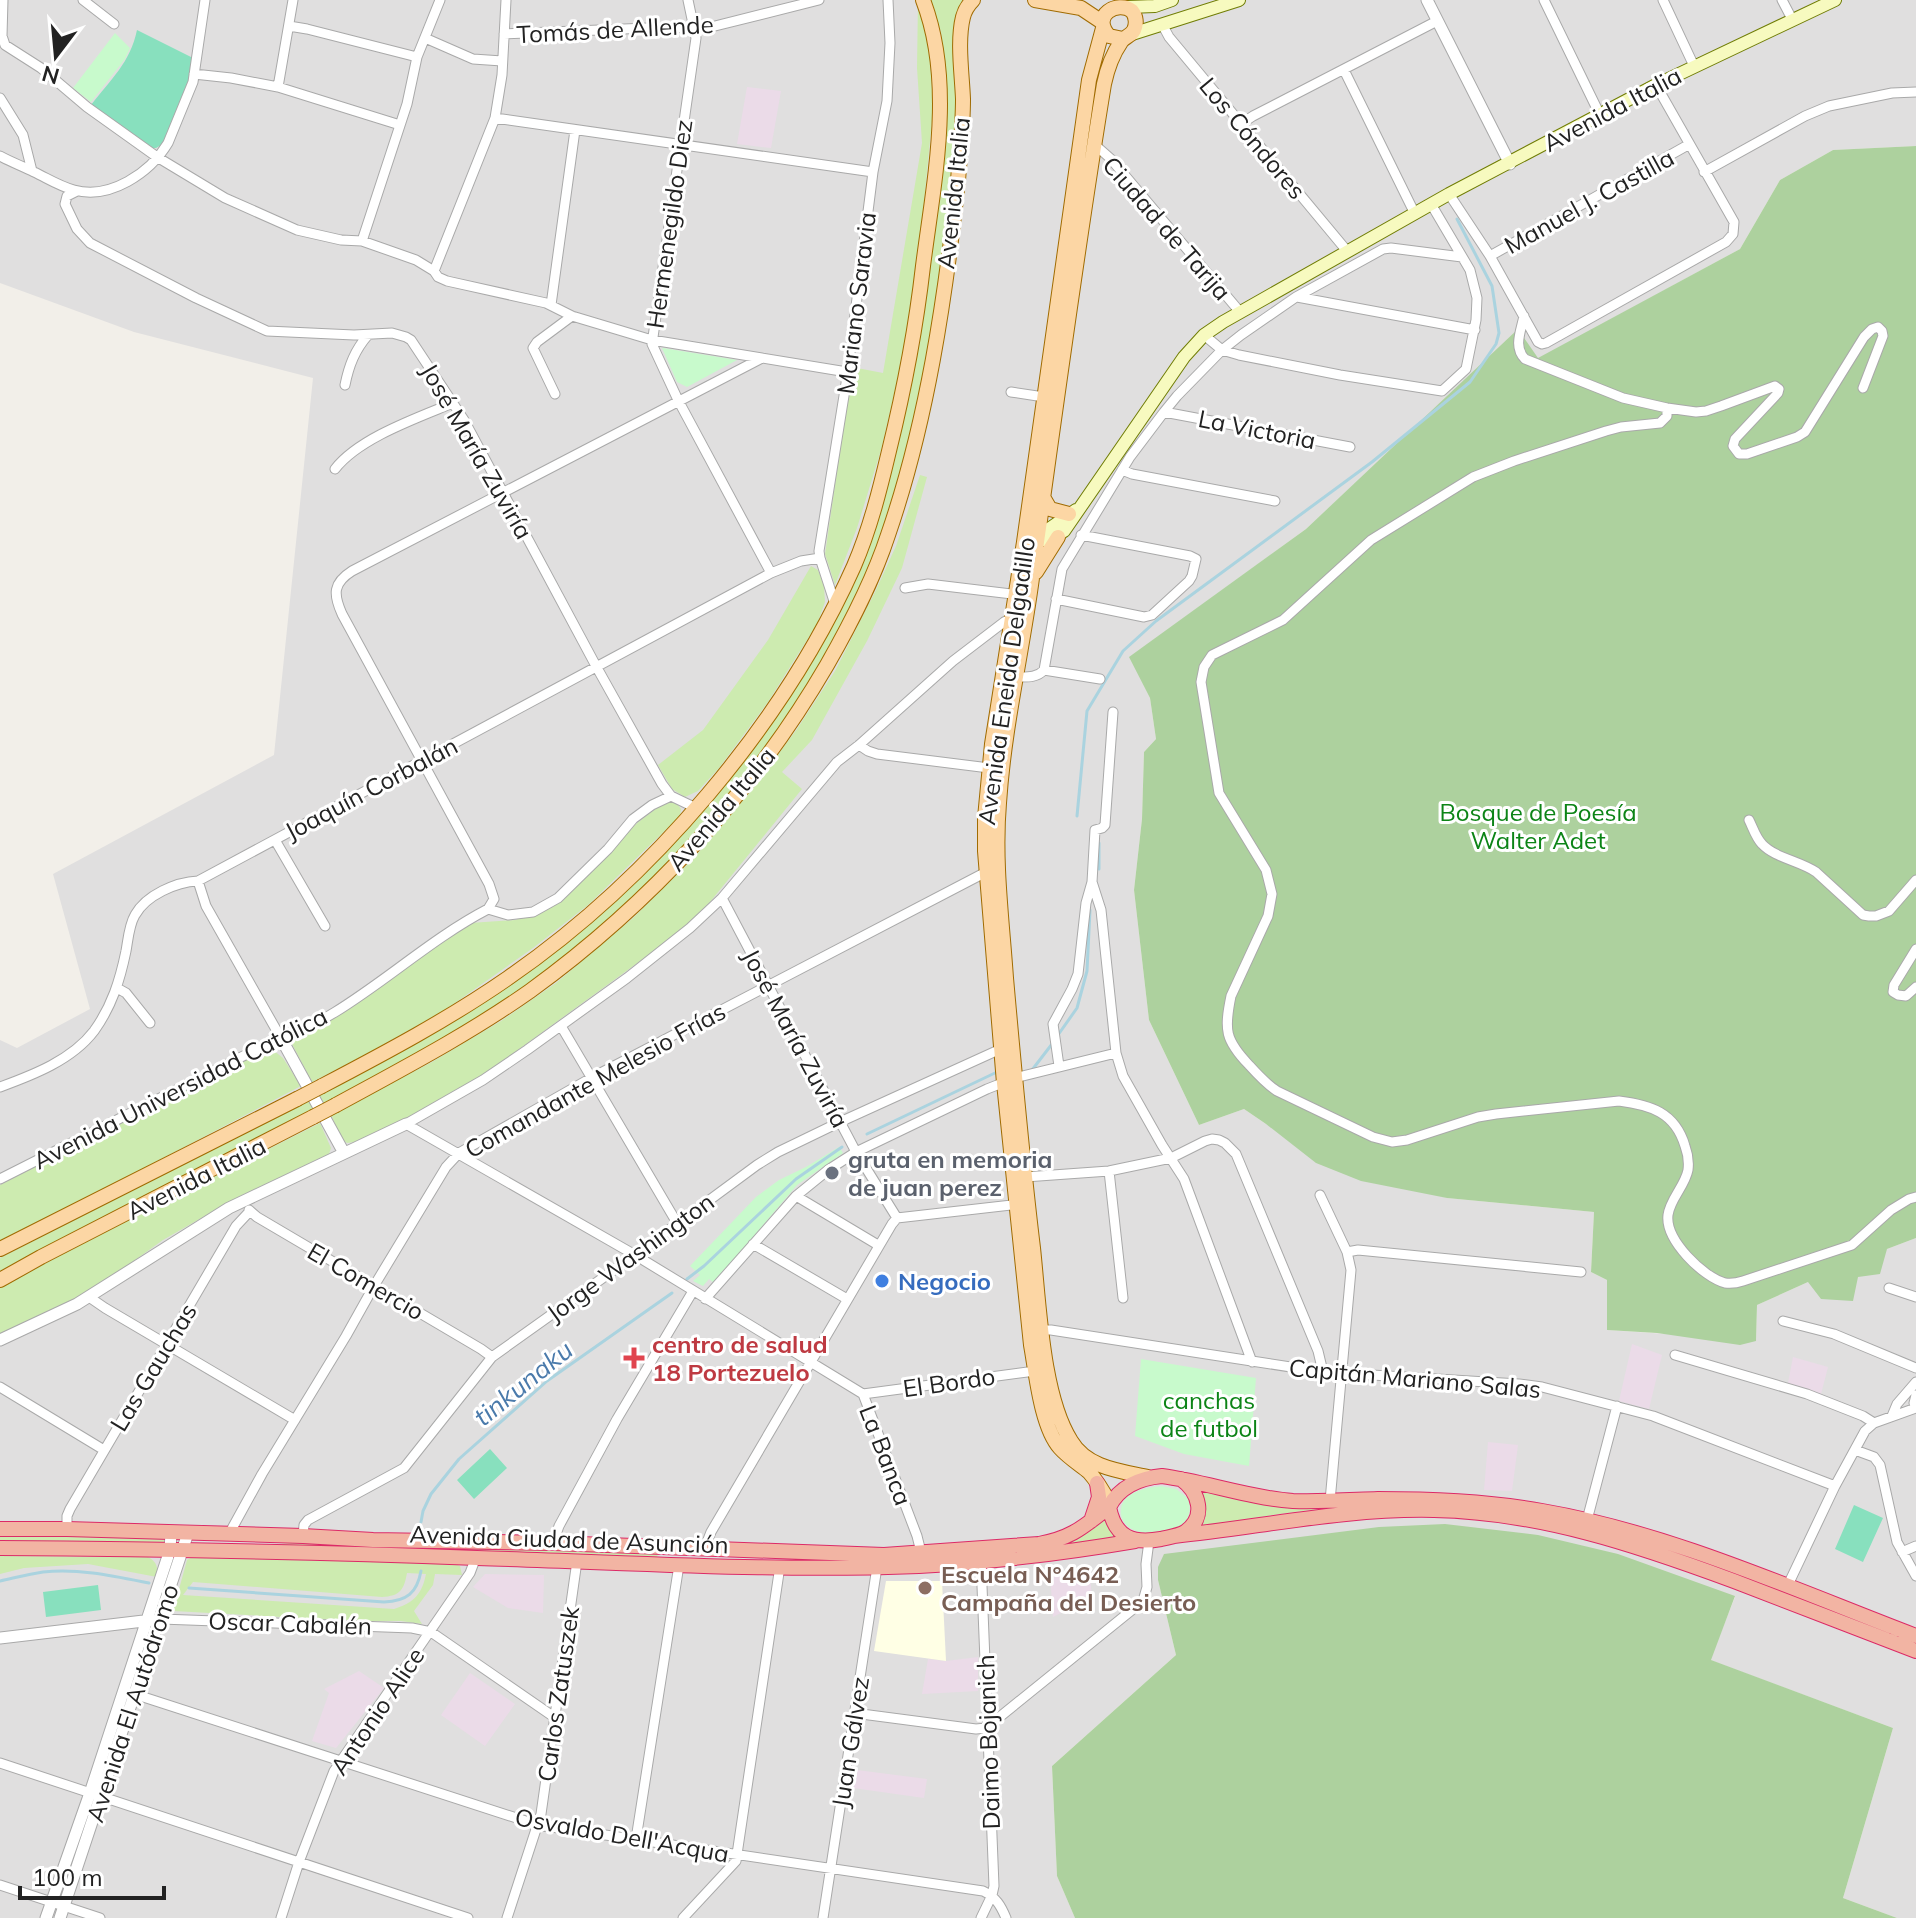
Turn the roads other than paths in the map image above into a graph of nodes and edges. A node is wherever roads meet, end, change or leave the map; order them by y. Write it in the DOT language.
graph roads {
  1 [pos="3,0"];
  2 [pos="83,0"];
  3 [pos="205,0"];
  4 [pos="293,0"];
  5 [pos="440,0"];
  6 [pos="506,0"];
  7 [pos="688,0"];
  8 [pos="819,0"];
  9 [pos="888,0"];
  10 [pos="923,0"];
  11 [pos="973,0"];
  12 [pos="1035,0"];
  13 [pos="1172,0"];
  14 [pos="1239,0"];
  15 [pos="1427,0"];
  16 [pos="1544,0"];
  17 [pos="1663,0"];
  18 [pos="1782,0"];
  19 [pos="1835,0"];
  20 [pos="1124,4"];
  21 [pos="1103,16"];
  22 [pos="1792,19"];
  23 [pos="1437,21"];
  24 [pos="114,24"];
  25 [pos="1162,24"];
  26 [pos="289,26"];
  27 [pos="695,29"];
  28 [pos="504,34"];
  29 [pos="1127,36"];
  30 [pos="425,38"];
  31 [pos="417,57"];
  32 [pos="502,61"];
  33 [pos="1694,66"];
  34 [pos="1344,70"];
  35 [pos="194,74"];
  36 [pos="1656,85"];
  37 [pos="278,87"];
  38 [pos="1916,92"];
  39 [pos="0,98"];
  40 [pos="1600,115"];
  41 [pos="495,118"];
  42 [pos="1241,124"];
  43 [pos="400,125"];
  44 [pos="575,130"];
  45 [pos="1094,144"];
  46 [pos="681,145"];
  47 [pos="1688,145"];
  48 [pos="0,156"];
  49 [pos="157,157"];
  50 [pos="1510,164"];
  51 [pos="32,171"];
  52 [pos="873,172"];
  53 [pos="1704,172"];
  54 [pos="46,178"];
  55 [pos="77,191"];
  56 [pos="1449,194"];
  57 [pos="65,204"];
  58 [pos="1431,204"];
  59 [pos="1415,214"];
  60 [pos="362,241"];
  61 [pos="1347,251"];
  62 [pos="1490,256"];
  63 [pos="1462,257"];
  64 [pos="434,271"];
  65 [pos="1296,297"];
  66 [pos="551,305"];
  67 [pos="1240,312"];
  68 [pos="572,316"];
  69 [pos="1524,316"];
  70 [pos="1475,330"];
  71 [pos="368,335"];
  72 [pos="1204,335"];
  73 [pos="652,340"];
  74 [pos="1222,350"];
  75 [pos="762,358"];
  76 [pos="847,372"];
  77 [pos="345,385"];
  78 [pos="1863,388"];
  79 [pos="1011,392"];
  80 [pos="555,394"];
  81 [pos="1044,397"];
  82 [pos="678,400"];
  83 [pos="453,403"];
  84 [pos="1667,408"];
  85 [pos="1164,412"];
  86 [pos="1350,447"];
  87 [pos="335,469"];
  88 [pos="1122,470"];
  89 [pos="503,492"];
  90 [pos="1043,497"];
  91 [pos="1275,501"];
  92 [pos="1074,511"];
  93 [pos="1081,535"];
  94 [pos="1031,537"];
  95 [pos="1058,537"];
  96 [pos="820,558"];
  97 [pos="771,573"];
  98 [pos="1032,580"];
  99 [pos="905,588"];
  100 [pos="1023,595"];
  101 [pos="1056,599"];
  102 [pos="835,604"];
  103 [pos="1012,618"];
  104 [pos="596,666"];
  105 [pos="1044,670"];
  106 [pos="1017,677"];
  107 [pos="1100,679"];
  108 [pos="1113,712"];
  109 [pos="859,745"];
  110 [pos="422,760"];
  111 [pos="989,768"];
  112 [pos="671,796"];
  113 [pos="696,808"];
  114 [pos="1749,820"];
  115 [pos="275,840"];
  116 [pos="992,869"];
  117 [pos="1916,880"];
  118 [pos="198,881"];
  119 [pos="1092,882"];
  120 [pos="722,898"];
  121 [pos="488,909"];
  122 [pos="325,926"];
  123 [pos="1916,949"];
  124 [pos="769,986"];
  125 [pos="1916,987"];
  126 [pos="117,988"];
  127 [pos="150,1023"];
  128 [pos="561,1026"];
  129 [pos="282,1040"];
  130 [pos="1007,1047"];
  131 [pos="1116,1053"];
  132 [pos="1059,1066"];
  133 [pos="593,1077"];
  134 [pos="1009,1081"];
  135 [pos="0,1087"];
  136 [pos="840,1122"];
  137 [pos="406,1124"];
  138 [pos="856,1152"];
  139 [pos="344,1153"];
  140 [pos="459,1153"];
  141 [pos="1171,1158"];
  142 [pos="1109,1171"];
  143 [pos="1025,1177"];
  144 [pos="0,1179"];
  145 [pos="1320,1195"];
  146 [pos="796,1196"];
  147 [pos="1916,1197"];
  148 [pos="1022,1204"];
  149 [pos="246,1207"];
  150 [pos="897,1218"];
  151 [pos="677,1223"];
  152 [pos="753,1244"];
  153 [pos="878,1245"];
  154 [pos="0,1249"];
  155 [pos="1347,1252"];
  156 [pos="635,1255"];
  157 [pos="1581,1272"];
  158 [pos="0,1280"];
  159 [pos="374,1286"];
  160 [pos="1889,1288"];
  161 [pos="693,1291"];
  162 [pos="89,1297"];
  163 [pos="1916,1297"];
  164 [pos="1123,1298"];
  165 [pos="705,1299"];
  166 [pos="847,1299"];
  167 [pos="1783,1321"];
  168 [pos="1036,1330"];
  169 [pos="0,1340"];
  170 [pos="167,1344"];
  171 [pos="1675,1355"];
  172 [pos="492,1357"];
  173 [pos="1252,1362"];
  174 [pos="810,1363"];
  175 [pos="1916,1368"];
  176 [pos="1035,1371"];
  177 [pos="1323,1372"];
  178 [pos="1341,1373"];
  179 [pos="1916,1382"];
  180 [pos="0,1387"];
  181 [pos="863,1394"];
  182 [pos="1916,1395"];
  183 [pos="1617,1406"];
  184 [pos="1916,1408"];
  185 [pos="1892,1416"];
  186 [pos="295,1420"];
  187 [pos="1874,1423"];
  188 [pos="104,1450"];
  189 [pos="1855,1450"];
  190 [pos="1148,1477"];
  191 [pos="1181,1479"];
  192 [pos="1097,1483"];
  193 [pos="1835,1486"];
  194 [pos="1330,1501"];
  195 [pos="1110,1506"];
  196 [pos="1587,1520"];
  197 [pos="1091,1521"];
  198 [pos="0,1529"];
  199 [pos="67,1529"];
  200 [pos="171,1533"];
  201 [pos="188,1533"];
  202 [pos="229,1534"];
  203 [pos="303,1536"];
  204 [pos="1174,1536"];
  205 [pos="1142,1541"];
  206 [pos="553,1543"];
  207 [pos="1916,1546"];
  208 [pos="0,1548"];
  209 [pos="176,1550"];
  210 [pos="704,1550"];
  211 [pos="921,1552"];
  212 [pos="1902,1552"];
  213 [pos="476,1557"];
  214 [pos="577,1561"];
  215 [pos="981,1561"];
  216 [pos="679,1565"];
  217 [pos="780,1566"];
  218 [pos="877,1567"];
  219 [pos="1916,1576"];
  220 [pos="1787,1587"];
  221 [pos="161,1619"];
  222 [pos="147,1621"];
  223 [pos="431,1632"];
  224 [pos="1916,1636"];
  225 [pos="0,1638"];
  226 [pos="1916,1651"];
  227 [pos="129,1693"];
  228 [pos="854,1713"];
  229 [pos="554,1717"];
  230 [pos="986,1728"];
  231 [pos="339,1762"];
  232 [pos="0,1763"];
  233 [pos="96,1795"];
  234 [pos="538,1825"];
  235 [pos="636,1839"];
  236 [pos="738,1854"];
  237 [pos="299,1862"];
  238 [pos="830,1869"];
  239 [pos="0,1885"];
  240 [pos="992,1895"];
  241 [pos="51,1902"];
  242 [pos="62,1912"];
  243 [pos="46,1918"];
  244 [pos="100,1918"];
  245 [pos="281,1918"];
  246 [pos="468,1918"];
  247 [pos="507,1918"];
  248 [pos="683,1918"];
  249 [pos="823,1918"];
  250 [pos="981,1918"];
  251 [pos="1006,1918"];
  1 -- 49 [label="street"];
  2 -- 24 [label="street"];
  3 -- 35 [label="street"];
  4 -- 26 [label="street"];
  5 -- 30 [label="street"];
  6 -- 28 [label="street"];
  7 -- 27 [label="street, Hermenegildo Diez"];
  8 -- 27 [label="street, Tomás de Allende"];
  9 -- 52 [label="street, Mariano Saravia"];
  10 -- 102 [label="main road, Avenida Italia"];
  11 -- 158 [label="main road, Avenida Italia, bridge"];
  12 -- 21 [label="main road"];
  13 -- 20 [label="main road"];
  14 -- 25 [label="main road"];
  15 -- 23 [label="street"];
  16 -- 40 [label="street"];
  17 -- 33 [label="street"];
  18 -- 22 [label="street"];
  19 -- 22 [label="main road, Avenida Italia"];
  20 -- 21 [label="main road"];
  20 -- 29 [label="main road"];
  21 -- 29 [label="main road"];
  21 -- 81 [label="main road, Avenida Eneida Delgadillo"];
  22 -- 33 [label="main road, Avenida Italia"];
  23 -- 34 [label="street"];
  23 -- 50 [label="street"];
  25 -- 29 [label="main road"];
  25 -- 42 [label="street, Los Cóndores"];
  26 -- 31 [label="street"];
  26 -- 37 [label="street"];
  27 -- 28 [label="street, Tomás de Allende"];
  27 -- 46 [label="street, Hermenegildo Diez"];
  28 -- 32 [label="street"];
  29 -- 45 [label="main road, Avenida Eneida Delgadillo"];
  30 -- 31 [label="street"];
  30 -- 32 [label="street, Tomás de Allende"];
  31 -- 43 [label="street"];
  32 -- 41 [label="street"];
  33 -- 36 [label="main road, Avenida Italia"];
  34 -- 42 [label="street"];
  34 -- 59 [label="street"];
  35 -- 37 [label="street"];
  35 -- 49 [label="street"];
  36 -- 40 [label="main road, Avenida Italia"];
  36 -- 47 [label="street"];
  37 -- 43 [label="street"];
  38 -- 53 [label="street, Manuel J. Castilla"];
  39 -- 51 [label="street"];
  40 -- 50 [label="main road, Avenida Italia"];
  41 -- 44 [label="street"];
  41 -- 64 [label="street"];
  42 -- 61 [label="street, Los Cóndores"];
  43 -- 60 [label="street"];
  44 -- 46 [label="street"];
  44 -- 66 [label="street"];
  45 -- 67 [label="street, Ciudad de Tarija"];
  45 -- 90 [label="main road, Avenida Eneida Delgadillo"];
  46 -- 52 [label="street"];
  46 -- 73 [label="street, Hermenegildo Diez"];
  47 -- 53 [label="street"];
  47 -- 62 [label="street, Manuel J. Castilla"];
  48 -- 51 [label="street"];
  49 -- 55 [label="street"];
  49 -- 60 [label="street"];
  50 -- 56 [label="main road, Avenida Italia"];
  51 -- 54 [label="street"];
  52 -- 76 [label="street, Mariano Saravia"];
  53 -- 69 [label="street"];
  54 -- 55 [label="street"];
  54 -- 57 [label="street, José María Zuviría"];
  55 -- 57 [label="street"];
  56 -- 58 [label="main road, Avenida Italia"];
  56 -- 62 [label="street"];
  57 -- 71 [label="street, José María Zuviría"];
  58 -- 59 [label="main road, Avenida Italia"];
  58 -- 63 [label="street"];
  59 -- 61 [label="main road, Avenida Italia"];
  60 -- 64 [label="street"];
  61 -- 67 [label="main road, Avenida Italia"];
  62 -- 69 [label="street"];
  63 -- 65 [label="street"];
  63 -- 70 [label="street"];
  64 -- 66 [label="street"];
  65 -- 70 [label="street"];
  65 -- 74 [label="street"];
  66 -- 68 [label="street"];
  67 -- 72 [label="main road, Avenida Italia"];
  68 -- 73 [label="street"];
  68 -- 80 [label="street"];
  69 -- 84 [label="street"];
  70 -- 74 [label="street"];
  71 -- 77 [label="street"];
  71 -- 83 [label="street, José María Zuviría"];
  72 -- 74 [label="street"];
  72 -- 92 [label="main road, Avenida Italia"];
  73 -- 75 [label="street"];
  73 -- 82 [label="street, Hermenegildo Diez"];
  74 -- 85 [label="street"];
  75 -- 76 [label="street"];
  75 -- 82 [label="street"];
  76 -- 96 [label="street, Mariano Saravia"];
  78 -- 84 [label="street"];
  79 -- 81 [label="street"];
  81 -- 94 [label="main road, Avenida Eneida Delgadillo"];
  82 -- 89 [label="street"];
  82 -- 97 [label="street, Hermenegildo Diez"];
  83 -- 87 [label="street"];
  83 -- 89 [label="street, José María Zuviría"];
  84 -- 147 [label="street"];
  85 -- 86 [label="street, La Victoria"];
  85 -- 88 [label="street"];
  88 -- 91 [label="street"];
  88 -- 93 [label="street"];
  89 -- 104 [label="street, José María Zuviría"];
  89 -- 110 [label="street"];
  90 -- 92 [label="main road"];
  90 -- 94 [label="main road, Avenida Eneida Delgadillo"];
  92 -- 94 [label="main road, Avenida Italia"];
  92 -- 95 [label="main road, Avenida Italia"];
  93 -- 101 [label="street"];
  93 -- 101 [label="street"];
  94 -- 95 [label="main road"];
  94 -- 98 [label="main road, Avenida Eneida Delgadillo"];
  94 -- 100 [label="main road, Avenida Eneida Delgadillo"];
  95 -- 98 [label="main road"];
  96 -- 97 [label="street, Joaquín Corbalán"];
  96 -- 102 [label="street, Mariano Saravia"];
  97 -- 104 [label="street, Joaquín Corbalán"];
  98 -- 100 [label="main road, Avenida Eneida Delgadillo"];
  99 -- 100 [label="street"];
  100 -- 103 [label="main road, Avenida Eneida Delgadillo"];
  100 -- 106 [label="main road, Avenida Eneida Delgadillo"];
  101 -- 105 [label="street"];
  102 -- 113 [label="main road, Avenida Italia"];
  103 -- 109 [label="street"];
  103 -- 111 [label="main road, Avenida Eneida Delgadillo"];
  104 -- 110 [label="street, Joaquín Corbalán"];
  104 -- 112 [label="street, José María Zuviría"];
  105 -- 106 [label="street"];
  105 -- 107 [label="street"];
  106 -- 116 [label="main road, Avenida Eneida Delgadillo"];
  108 -- 119 [label="street"];
  109 -- 111 [label="street"];
  109 -- 120 [label="street"];
  110 -- 115 [label="street, Joaquín Corbalán"];
  110 -- 121 [label="street"];
  111 -- 116 [label="main road, Avenida Eneida Delgadillo"];
  112 -- 113 [label="street"];
  112 -- 121 [label="street"];
  113 -- 154 [label="main road, Avenida Italia, bridge"];
  114 -- 117 [label="street"];
  115 -- 118 [label="street, Joaquín Corbalán"];
  115 -- 122 [label="street"];
  116 -- 124 [label="street, Comandante Melesio Frías"];
  116 -- 130 [label="main road, Avenida Eneida Delgadillo"];
  118 -- 126 [label="street, Joaquín Corbalán"];
  118 -- 129 [label="street"];
  119 -- 131 [label="street"];
  119 -- 132 [label="street"];
  120 -- 124 [label="street, José María Zuviría"];
  120 -- 128 [label="street"];
  121 -- 129 [label="street, Avenida Universidad Católica"];
  123 -- 125 [label="street"];
  124 -- 133 [label="street, Comandante Melesio Frías"];
  124 -- 136 [label="street, José María Zuviría"];
  126 -- 127 [label="street"];
  126 -- 135 [label="street, Joaquín Corbalán"];
  128 -- 133 [label="street"];
  128 -- 137 [label="street"];
  129 -- 139 [label="street"];
  129 -- 144 [label="street, Avenida Universidad Católica"];
  130 -- 134 [label="main road, Avenida Eneida Delgadillo"];
  130 -- 136 [label="street, Jorge Washington"];
  131 -- 132 [label="street"];
  131 -- 141 [label="street"];
  132 -- 134 [label="street"];
  133 -- 140 [label="street, Comandante Melesio Frías"];
  133 -- 151 [label="street"];
  134 -- 138 [label="street"];
  134 -- 143 [label="main road, Avenida Eneida Delgadillo"];
  134 -- 148 [label="main road, Avenida Eneida Delgadillo"];
  136 -- 138 [label="street, José María Zuviría"];
  136 -- 151 [label="street, Jorge Washington"];
  137 -- 139 [label="street"];
  137 -- 140 [label="street, La Banca"];
  138 -- 146 [label="street"];
  138 -- 150 [label="street, José María Zuviría"];
  139 -- 149 [label="street"];
  140 -- 156 [label="street, La Banca"];
  140 -- 159 [label="street, Comandante Melesio Frías"];
  141 -- 142 [label="street"];
  141 -- 173 [label="street"];
  141 -- 177 [label="street"];
  142 -- 143 [label="street"];
  142 -- 164 [label="street"];
  143 -- 148 [label="main road, Avenida Eneida Delgadillo"];
  145 -- 155 [label="street"];
  146 -- 152 [label="street"];
  146 -- 153 [label="street"];
  148 -- 150 [label="street"];
  148 -- 168 [label="main road, Avenida Eneida Delgadillo"];
  149 -- 159 [label="street, El Comercio"];
  149 -- 162 [label="street"];
  149 -- 170 [label="street, Las Gauchas"];
  150 -- 153 [label="street"];
  151 -- 156 [label="street, Jorge Washington"];
  152 -- 165 [label="street"];
  152 -- 166 [label="street"];
  153 -- 166 [label="street"];
  155 -- 157 [label="street"];
  155 -- 178 [label="street"];
  156 -- 161 [label="street, La Banca"];
  156 -- 172 [label="street, Jorge Washington"];
  159 -- 172 [label="street, El Comercio"];
  159 -- 186 [label="street, Comandante Melesio Frías"];
  160 -- 163 [label="street"];
  161 -- 165 [label="street, La Banca"];
  161 -- 206 [label="street"];
  162 -- 169 [label="street"];
  162 -- 170 [label="street"];
  165 -- 174 [label="street, La Banca"];
  166 -- 174 [label="street"];
  167 -- 175 [label="street"];
  168 -- 173 [label="street, Capitán Mariano Salas"];
  168 -- 176 [label="main road, Avenida Eneida Delgadillo"];
  168 -- 190 [label="main road, Avenida Eneida Delgadillo"];
  170 -- 186 [label="street"];
  170 -- 188 [label="street, Las Gauchas"];
  171 -- 187 [label="street"];
  172 -- 203 [label="street, Jorge Washington"];
  173 -- 177 [label="street, Capitán Mariano Salas"];
  174 -- 181 [label="street, La Banca"];
  174 -- 210 [label="street"];
  176 -- 181 [label="street, El Bordo"];
  176 -- 192 [label="main road, Avenida Eneida Delgadillo"];
  177 -- 178 [label="street, Capitán Mariano Salas"];
  178 -- 183 [label="street, Capitán Mariano Salas"];
  178 -- 194 [label="street"];
  179 -- 185 [label="street"];
  180 -- 188 [label="street"];
  181 -- 211 [label="street, La Banca"];
  182 -- 184 [label="street"];
  183 -- 193 [label="street, Capitán Mariano Salas"];
  183 -- 196 [label="street"];
  184 -- 185 [label="street"];
  185 -- 187 [label="street"];
  186 -- 202 [label="street, Comandante Melesio Frías"];
  187 -- 189 [label="street"];
  188 -- 199 [label="street, Las Gauchas"];
  189 -- 193 [label="street"];
  189 -- 212 [label="street"];
  190 -- 191 [label="highway"];
  190 -- 195 [label="highway"];
  191 -- 194 [label="highway"];
  191 -- 204 [label="highway"];
  192 -- 195 [label="main road, Avenida Eneida Delgadillo"];
  192 -- 197 [label="highway"];
  193 -- 220 [label="street"];
  194 -- 196 [label="highway"];
  195 -- 197 [label="highway, Avenida Ciudad de Asunción"];
  195 -- 205 [label="highway"];
  196 -- 220 [label="highway"];
  197 -- 211 [label="highway, Avenida Ciudad de Asunción"];
  198 -- 199 [label="highway, Avenida Ciudad de Asunción"];
  199 -- 200 [label="highway, Avenida Ciudad de Asunción"];
  200 -- 201 [label="highway, Avenida Ciudad de Asunción"];
  200 -- 209 [label="street, Avenida El Autódromo"];
  201 -- 202 [label="highway, Avenida Ciudad de Asunción"];
  201 -- 209 [label="street, Avenida El Autódromo"];
  202 -- 203 [label="highway, Avenida Ciudad de Asunción"];
  203 -- 206 [label="highway, Avenida Ciudad de Asunción"];
  204 -- 205 [label="highway"];
  204 -- 226 [label="highway"];
  205 -- 215 [label="highway, Avenida Ciudad de Asunción"];
  205 -- 230 [label="street"];
  206 -- 210 [label="highway, Avenida Ciudad de Asunción"];
  207 -- 212 [label="street"];
  208 -- 209 [label="highway, Avenida Ciudad de Asunción"];
  209 -- 213 [label="highway, Avenida Ciudad de Asunción"];
  209 -- 221 [label="street, Avenida El Autódromo"];
  209 -- 222 [label="street, Avenida El Autódromo"];
  210 -- 211 [label="highway, Avenida Ciudad de Asunción"];
  212 -- 219 [label="street"];
  213 -- 214 [label="highway, Avenida Ciudad de Asunción"];
  213 -- 223 [label="street, Antonio Alice"];
  214 -- 216 [label="highway, Avenida Ciudad de Asunción"];
  214 -- 229 [label="street, Carlos Zatuszek"];
  215 -- 218 [label="highway, Avenida Ciudad de Asunción"];
  215 -- 230 [label="street, Daimo Bojanich"];
  216 -- 217 [label="highway, Avenida Ciudad de Asunción"];
  216 -- 235 [label="street"];
  217 -- 218 [label="highway, Avenida Ciudad de Asunción"];
  217 -- 236 [label="street"];
  218 -- 228 [label="street, Juan Gálvez"];
  220 -- 224 [label="highway"];
  221 -- 222 [label="street, Oscar Cabalén"];
  221 -- 223 [label="street, Oscar Cabalén"];
  221 -- 227 [label="street, Avenida El Autódromo"];
  222 -- 225 [label="street, Oscar Cabalén"];
  222 -- 227 [label="street, Avenida El Autódromo"];
  223 -- 229 [label="street, Oscar Cabalén"];
  223 -- 231 [label="street, Antonio Alice"];
  227 -- 231 [label="street, Osvaldo Dell'Acqua"];
  227 -- 233 [label="street, Avenida El Autódromo"];
  228 -- 230 [label="street"];
  228 -- 238 [label="street, Juan Gálvez"];
  229 -- 234 [label="street, Carlos Zatuszek"];
  230 -- 240 [label="street, Daimo Bojanich"];
  231 -- 234 [label="street, Osvaldo Dell'Acqua"];
  231 -- 237 [label="street, Antonio Alice"];
  232 -- 233 [label="street"];
  233 -- 237 [label="street"];
  233 -- 241 [label="street, Avenida El Autódromo"];
  233 -- 242 [label="street, Avenida El Autódromo"];
  234 -- 235 [label="street, Osvaldo Dell'Acqua"];
  234 -- 247 [label="street, Carlos Zatuszek"];
  235 -- 236 [label="street, Osvaldo Dell'Acqua"];
  236 -- 238 [label="street, Osvaldo Dell'Acqua"];
  236 -- 248 [label="street"];
  237 -- 245 [label="street, Antonio Alice"];
  237 -- 246 [label="street"];
  238 -- 240 [label="street, Osvaldo Dell'Acqua"];
  238 -- 249 [label="street, Juan Gálvez"];
  239 -- 241 [label="street"];
  240 -- 250 [label="street"];
  240 -- 251 [label="street"];
  241 -- 242 [label="street"];
  241 -- 243 [label="street, Avenida El Autódromo"];
  242 -- 244 [label="street"];
}
